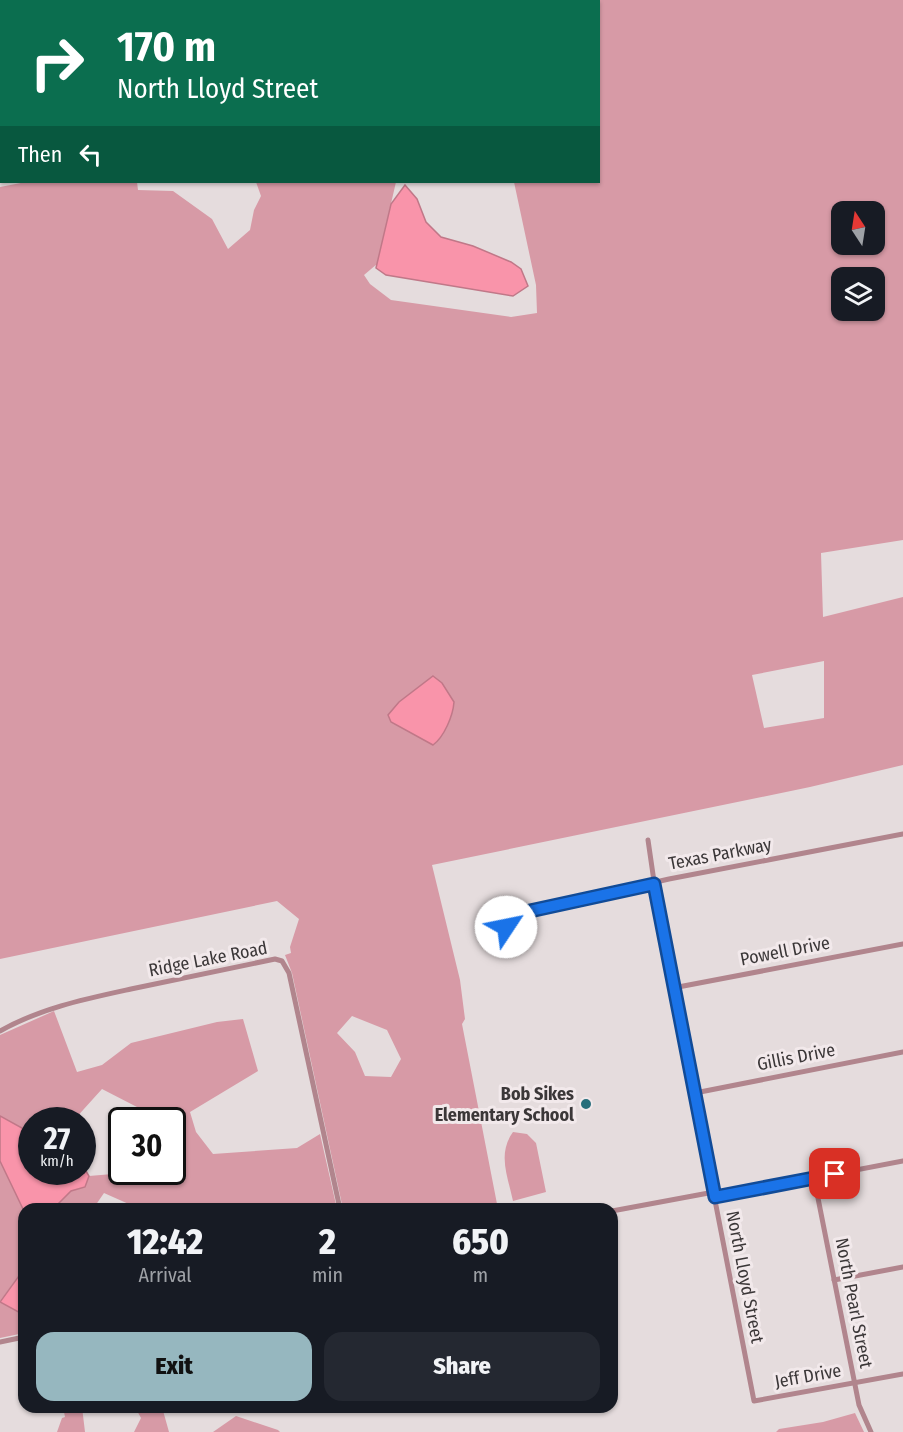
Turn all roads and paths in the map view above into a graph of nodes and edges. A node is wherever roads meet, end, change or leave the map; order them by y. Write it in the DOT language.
graph roads {
  1 [pos="903,834"];
  2 [pos="648,840"];
  3 [pos="654,884"];
  4 [pos="903,944"];
  5 [pos="511,952"];
  6 [pos="673,988"];
  7 [pos="0,1031"];
  8 [pos="903,1052"];
  9 [pos="695,1093"];
  10 [pos="903,1161"];
  11 [pos="814,1178"];
  12 [pos="714,1194"];
  13 [pos="339,1203"];
  14 [pos="618,1210"];
  15 [pos="903,1267"];
  16 [pos="834,1280"];
  17 [pos="18,1338"];
  18 [pos="0,1342"];
  19 [pos="903,1374"];
  20 [pos="854,1384"];
  21 [pos="754,1401"];
  22 [pos="871,1432"];
  1 -- 3 [label="street, Texas Parkway"];
  2 -- 3 [label="street, North Lloyd Street"];
  3 -- 5 [label="street, Texas Parkway"];
  3 -- 6 [label="street, North Lloyd Street"];
  4 -- 6 [label="street, Powell Drive"];
  6 -- 9 [label="street, North Lloyd Street"];
  7 -- 13 [label="street, Ridge Lake Road"];
  8 -- 9 [label="street, Gillis Drive"];
  9 -- 12 [label="street, North Lloyd Street"];
  10 -- 11 [label="street"];
  11 -- 12 [label="street"];
  11 -- 16 [label="street, North Pearl Street"];
  12 -- 14 [label="street"];
  12 -- 21 [label="street, North Lloyd Street"];
  15 -- 16 [label="street"];
  16 -- 20 [label="street, North Pearl Street"];
  17 -- 18 [label="street"];
  19 -- 20 [label="street, Jeff Drive"];
  20 -- 21 [label="street, Jeff Drive"];
  20 -- 22 [label="street, North Pearl Street"];
}
